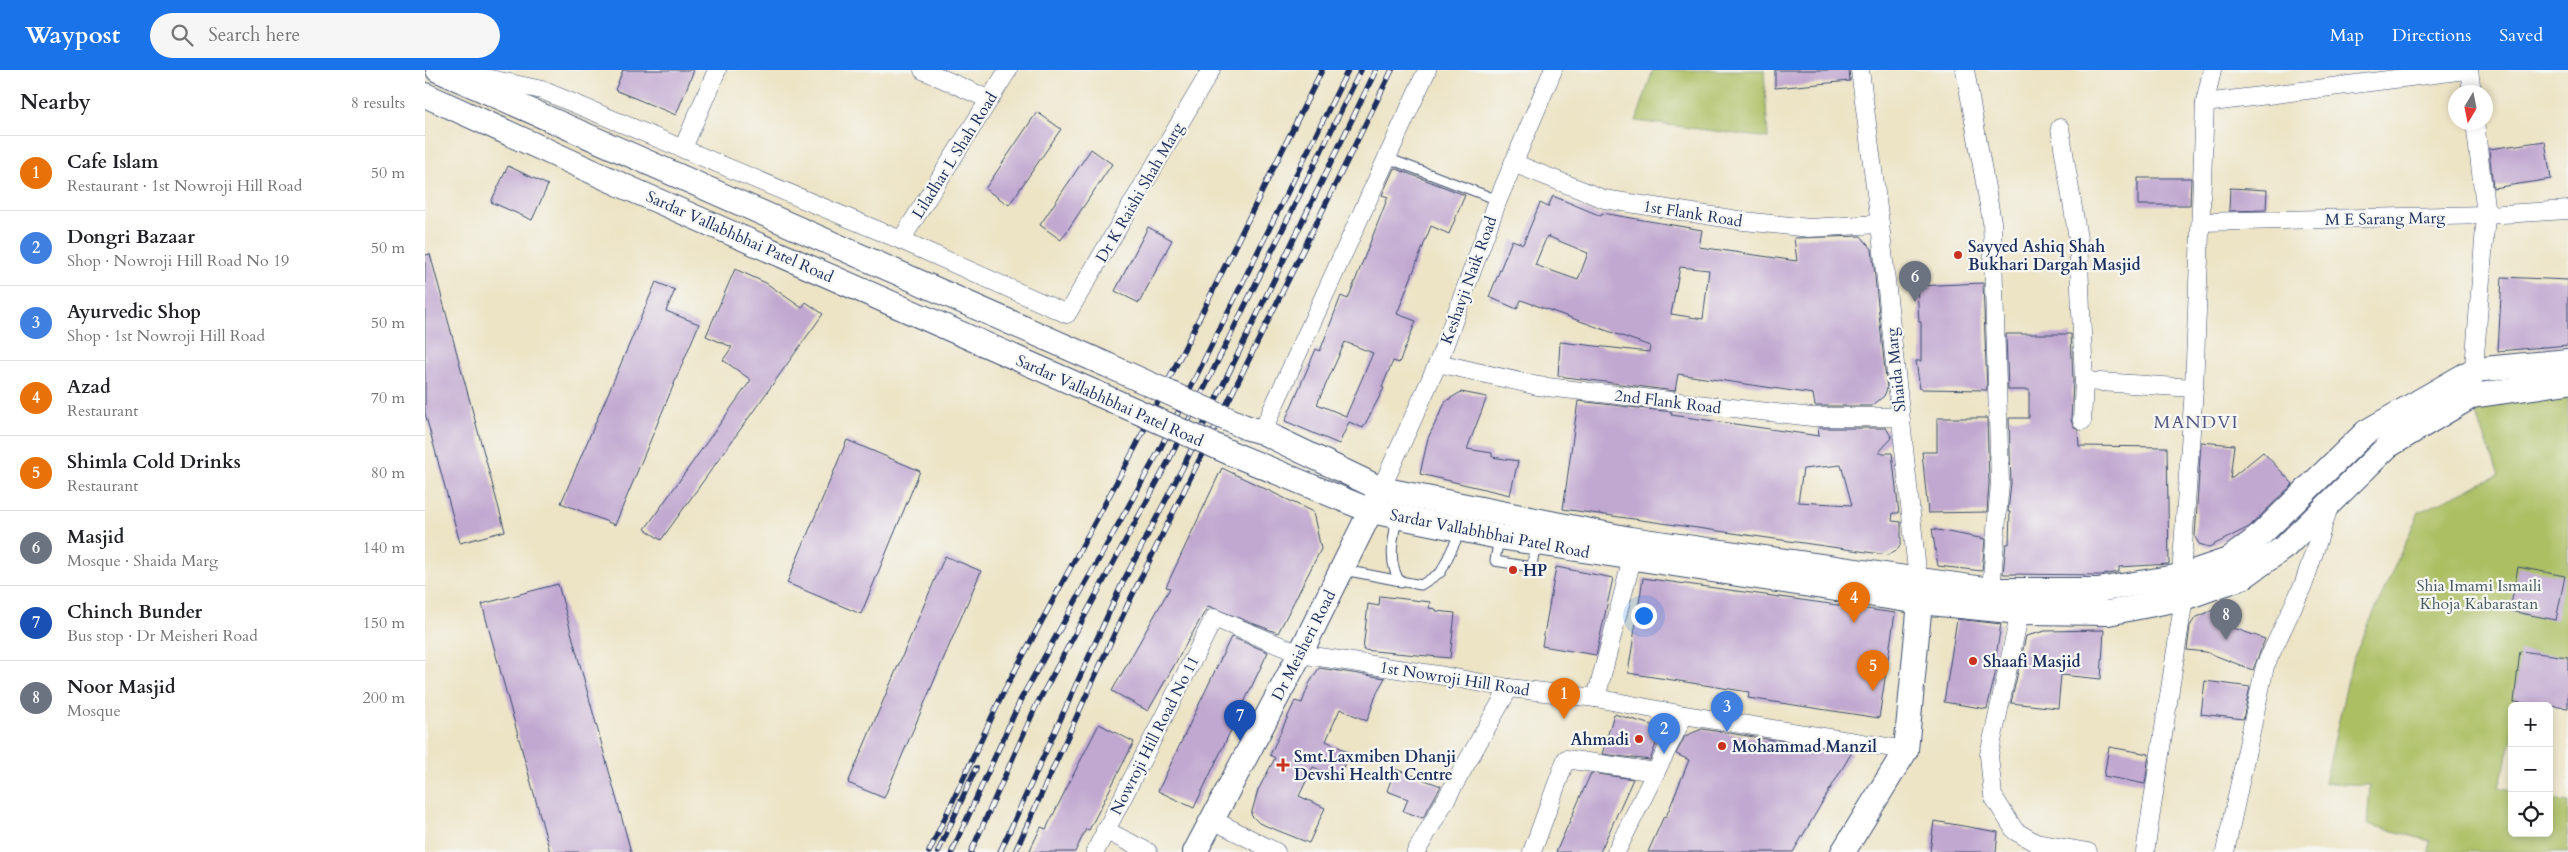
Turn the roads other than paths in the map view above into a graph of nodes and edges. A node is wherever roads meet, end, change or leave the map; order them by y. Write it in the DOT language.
graph roads {
  1 [pos="438,70"];
  2 [pos="448,70"];
  3 [pos="717,70"];
  4 [pos="923,70"];
  5 [pos="1008,70"];
  6 [pos="1211,70"];
  7 [pos="1427,70"];
  8 [pos="1553,70"];
  9 [pos="1860,70"];
  10 [pos="1965,70"];
  11 [pos="2202,70"];
  12 [pos="2212,70"];
  13 [pos="2468,70"];
  14 [pos="2471,85"];
  15 [pos="425,95"];
  16 [pos="2206,96"];
  17 [pos="988,99"];
  18 [pos="2060,128"];
  19 [pos="2476,130"];
  20 [pos="683,148"];
  21 [pos="1387,158"];
  22 [pos="1513,163"];
  23 [pos="1498,200"];
  24 [pos="2568,210"];
  25 [pos="2486,215"];
  26 [pos="2201,222"];
  27 [pos="1880,224"];
  28 [pos="901,240"];
  29 [pos="2568,362"];
  30 [pos="1438,363"];
  31 [pos="2474,370"];
  32 [pos="2084,381"];
  33 [pos="2568,382"];
  34 [pos="2194,388"];
  35 [pos="2472,396"];
  36 [pos="1900,417"];
  37 [pos="2082,421"];
  38 [pos="1254,429"];
  39 [pos="1381,489"];
  40 [pos="2330,504"];
  41 [pos="1371,510"];
  42 [pos="1398,516"];
  43 [pos="1461,529"];
  44 [pos="1631,549"];
  45 [pos="1341,570"];
  46 [pos="1401,583"];
  47 [pos="2183,587"];
  48 [pos="1991,590"];
  49 [pos="1919,591"];
  50 [pos="2019,602"];
  51 [pos="1215,618"];
  52 [pos="1300,654"];
  53 [pos="1509,688"];
  54 [pos="1596,698"];
  55 [pos="1684,715"];
  56 [pos="1906,750"];
  57 [pos="1656,772"];
  58 [pos="1213,820"];
  59 [pos="1105,830"];
  60 [pos="1095,852"];
  61 [pos="1148,852"];
  62 [pos="1195,852"];
  63 [pos="1276,852"];
  64 [pos="1416,852"];
  65 [pos="1532,852"];
  66 [pos="1616,852"];
  67 [pos="1843,852"];
  68 [pos="2088,852"];
  69 [pos="2145,852"];
  70 [pos="2225,852"];
  1 -- 38 [label="main road, Sardar Vallabhbhai Patel Road, bridge"];
  2 -- 20 [label="street"];
  3 -- 20 [label="street"];
  4 -- 17 [label="street"];
  5 -- 17 [label="street, Liladhar L Shah Road"];
  6 -- 28 [label="street, Dr K Raishi Shah Marg"];
  7 -- 21 [label="street"];
  8 -- 22 [label="street, Keshavji Naik Road"];
  9 -- 27 [label="street, Shaida Marg"];
  10 -- 48 [label="street"];
  11 -- 16 [label="street"];
  12 -- 16 [label="street"];
  13 -- 14 [label="street"];
  13 -- 16 [label="street"];
  15 -- 41 [label="main road, Sardar Vallabhbhai Patel Road, bridge"];
  16 -- 26 [label="street"];
  17 -- 28 [label="street, Liladhar L Shah Road"];
  18 -- 32 [label="street"];
  19 -- 25 [label="street"];
  20 -- 28 [label="street"];
  21 -- 23 [label="lane"];
  21 -- 38 [label="street"];
  22 -- 23 [label="street, Keshavji Naik Road"];
  22 -- 27 [label="street, 1st Flank Road"];
  23 -- 30 [label="street, Keshavji Naik Road"];
  24 -- 25 [label="street, M E Sarang Marg"];
  25 -- 26 [label="street, M E Sarang Marg"];
  25 -- 31 [label="street"];
  26 -- 34 [label="street"];
  27 -- 36 [label="street, Shaida Marg"];
  29 -- 31 [label="main road, Sardar Vallabhbhai Patel Road"];
  30 -- 36 [label="street, 2nd Flank Road"];
  30 -- 39 [label="street, Keshavji Naik Road"];
  31 -- 35 [label="street"];
  31 -- 47 [label="main road, Sardar Vallabhbhai Patel Road"];
  32 -- 34 [label="street"];
  32 -- 37 [label="street"];
  33 -- 35 [label="main road, Sardar Vallabhbhai Patel Road"];
  34 -- 47 [label="street"];
  35 -- 40 [label="main road, Sardar Vallabhbhai Patel Road"];
  36 -- 49 [label="street, Shaida Marg"];
  38 -- 39 [label="main road, Sardar Vallabhbhai Patel Road"];
  39 -- 41 [label="main road, Dr Meisheri Road"];
  39 -- 44 [label="main road, Sardar Vallabhbhai Patel Road"];
  40 -- 47 [label="main road, Sardar Vallabhbhai Patel Road"];
  40 -- 70 [label="street"];
  41 -- 42 [label="main road, Sardar Vallabhbhai Patel Road"];
  41 -- 45 [label="main road, Dr Meisheri Road"];
  42 -- 43 [label="main road, Sardar Vallabhbhai Patel Road"];
  42 -- 46 [label="lane"];
  43 -- 44 [label="main road, Sardar Vallabhbhai Patel Road"];
  43 -- 46 [label="lane"];
  44 -- 49 [label="main road, Sardar Vallabhbhai Patel Road"];
  44 -- 54 [label="street"];
  45 -- 46 [label="lane"];
  45 -- 52 [label="main road, Dr Meisheri Road"];
  47 -- 50 [label="main road, Sardar Vallabhbhai Patel Road"];
  47 -- 69 [label="street"];
  48 -- 49 [label="main road, Sardar Vallabhbhai Patel Road"];
  48 -- 50 [label="main road, Sardar Vallabhbhai Patel Road"];
  49 -- 50 [label="main road, Sardar Vallabhbhai Patel Road"];
  49 -- 56 [label="main road"];
  50 -- 68 [label="street"];
  51 -- 52 [label="street, 1st Nowroji Hill Road"];
  51 -- 59 [label="street, Nowroji Hill Road No 11"];
  52 -- 53 [label="street, 1st Nowroji Hill Road"];
  52 -- 58 [label="main road, Dr Meisheri Road"];
  53 -- 54 [label="street, 1st Nowroji Hill Road"];
  53 -- 64 [label="street"];
  54 -- 55 [label="street, 1st Nowroji Hill Road"];
  55 -- 56 [label="street, 1st Nowroji Hill Road"];
  55 -- 57 [label="street"];
  56 -- 67 [label="main road"];
  57 -- 65 [label="street"];
  57 -- 66 [label="street"];
  58 -- 62 [label="main road, Dr Meisheri Road"];
  58 -- 63 [label="street"];
  59 -- 60 [label="street, Nowroji Hill Road No 11"];
  59 -- 61 [label="street"];
}
